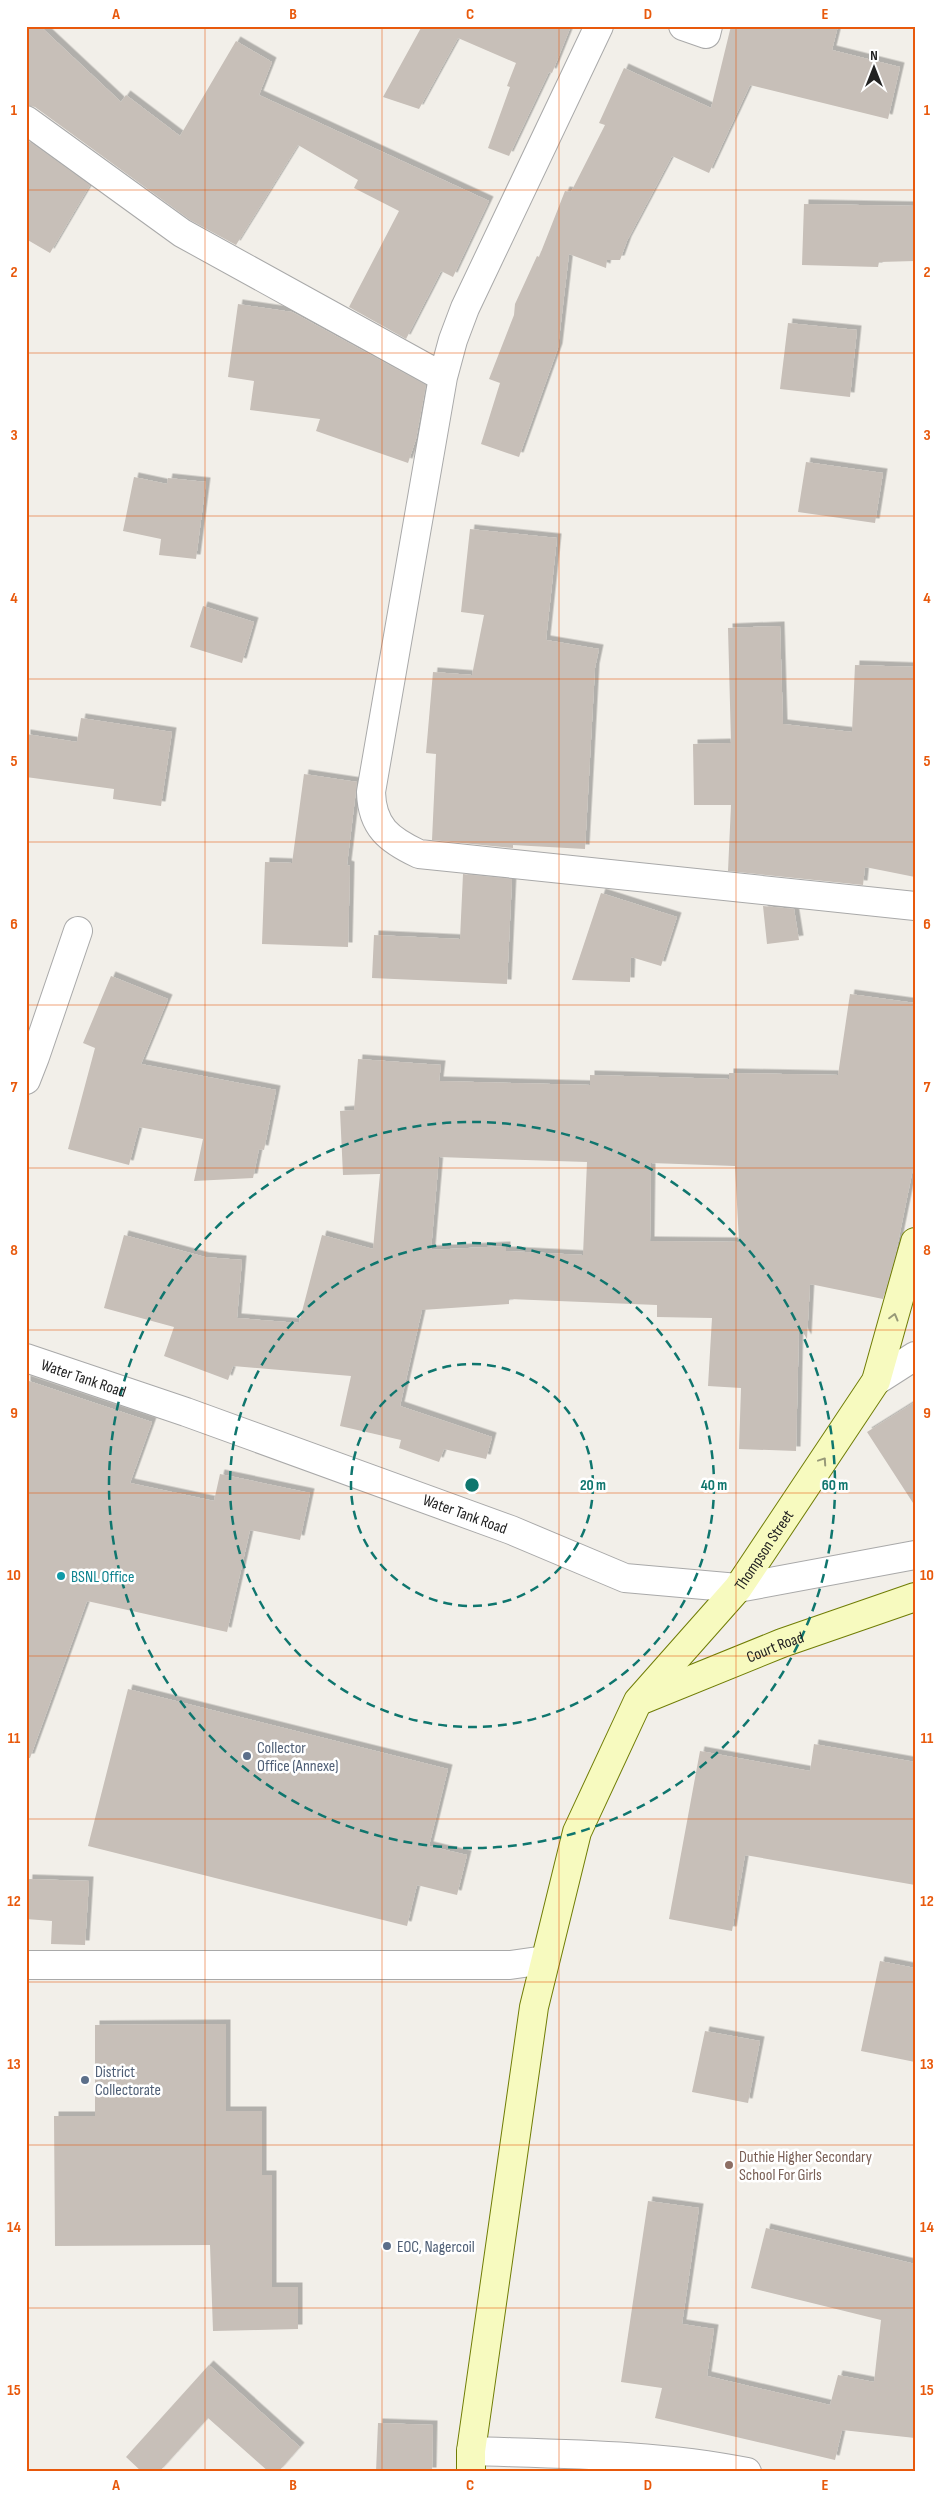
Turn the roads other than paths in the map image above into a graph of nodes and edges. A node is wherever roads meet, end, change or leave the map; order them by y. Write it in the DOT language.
graph roads {
  1 [pos="599,26"];
  2 [pos="683,26"];
  3 [pos="708,26"];
  4 [pos="26,120"];
  5 [pos="443,376"];
  6 [pos="915,906"];
  7 [pos="78,931"];
  8 [pos="29,1063"];
  9 [pos="915,1242"];
  10 [pos="915,1356"];
  11 [pos="26,1358"];
  12 [pos="876,1381"];
  13 [pos="915,1555"];
  14 [pos="738,1588"];
  15 [pos="915,1597"];
  16 [pos="638,1701"];
  17 [pos="545,1960"];
  18 [pos="26,1965"];
  19 [pos="471,2461"];
  20 [pos="747,2472"];
  1 -- 5 [label="street"];
  2 -- 3 [label="street"];
  4 -- 5 [label="street"];
  5 -- 6 [label="street"];
  7 -- 8 [label="street"];
  12 -- 9 [label="main road, Thompson Street, one-way"];
  10 -- 12 [label="street"];
  11 -- 14 [label="street, Water Tank Road"];
  14 -- 12 [label="main road, Thompson Street, one-way"];
  13 -- 14 [label="street, Water Tank Road"];
  14 -- 16 [label="main road, Thompson Street"];
  15 -- 16 [label="main road, Court Road"];
  16 -- 17 [label="main road, Thompson Street"];
  17 -- 18 [label="street"];
  17 -- 19 [label="main road, Thompson Street"];
  19 -- 20 [label="street"];
}
